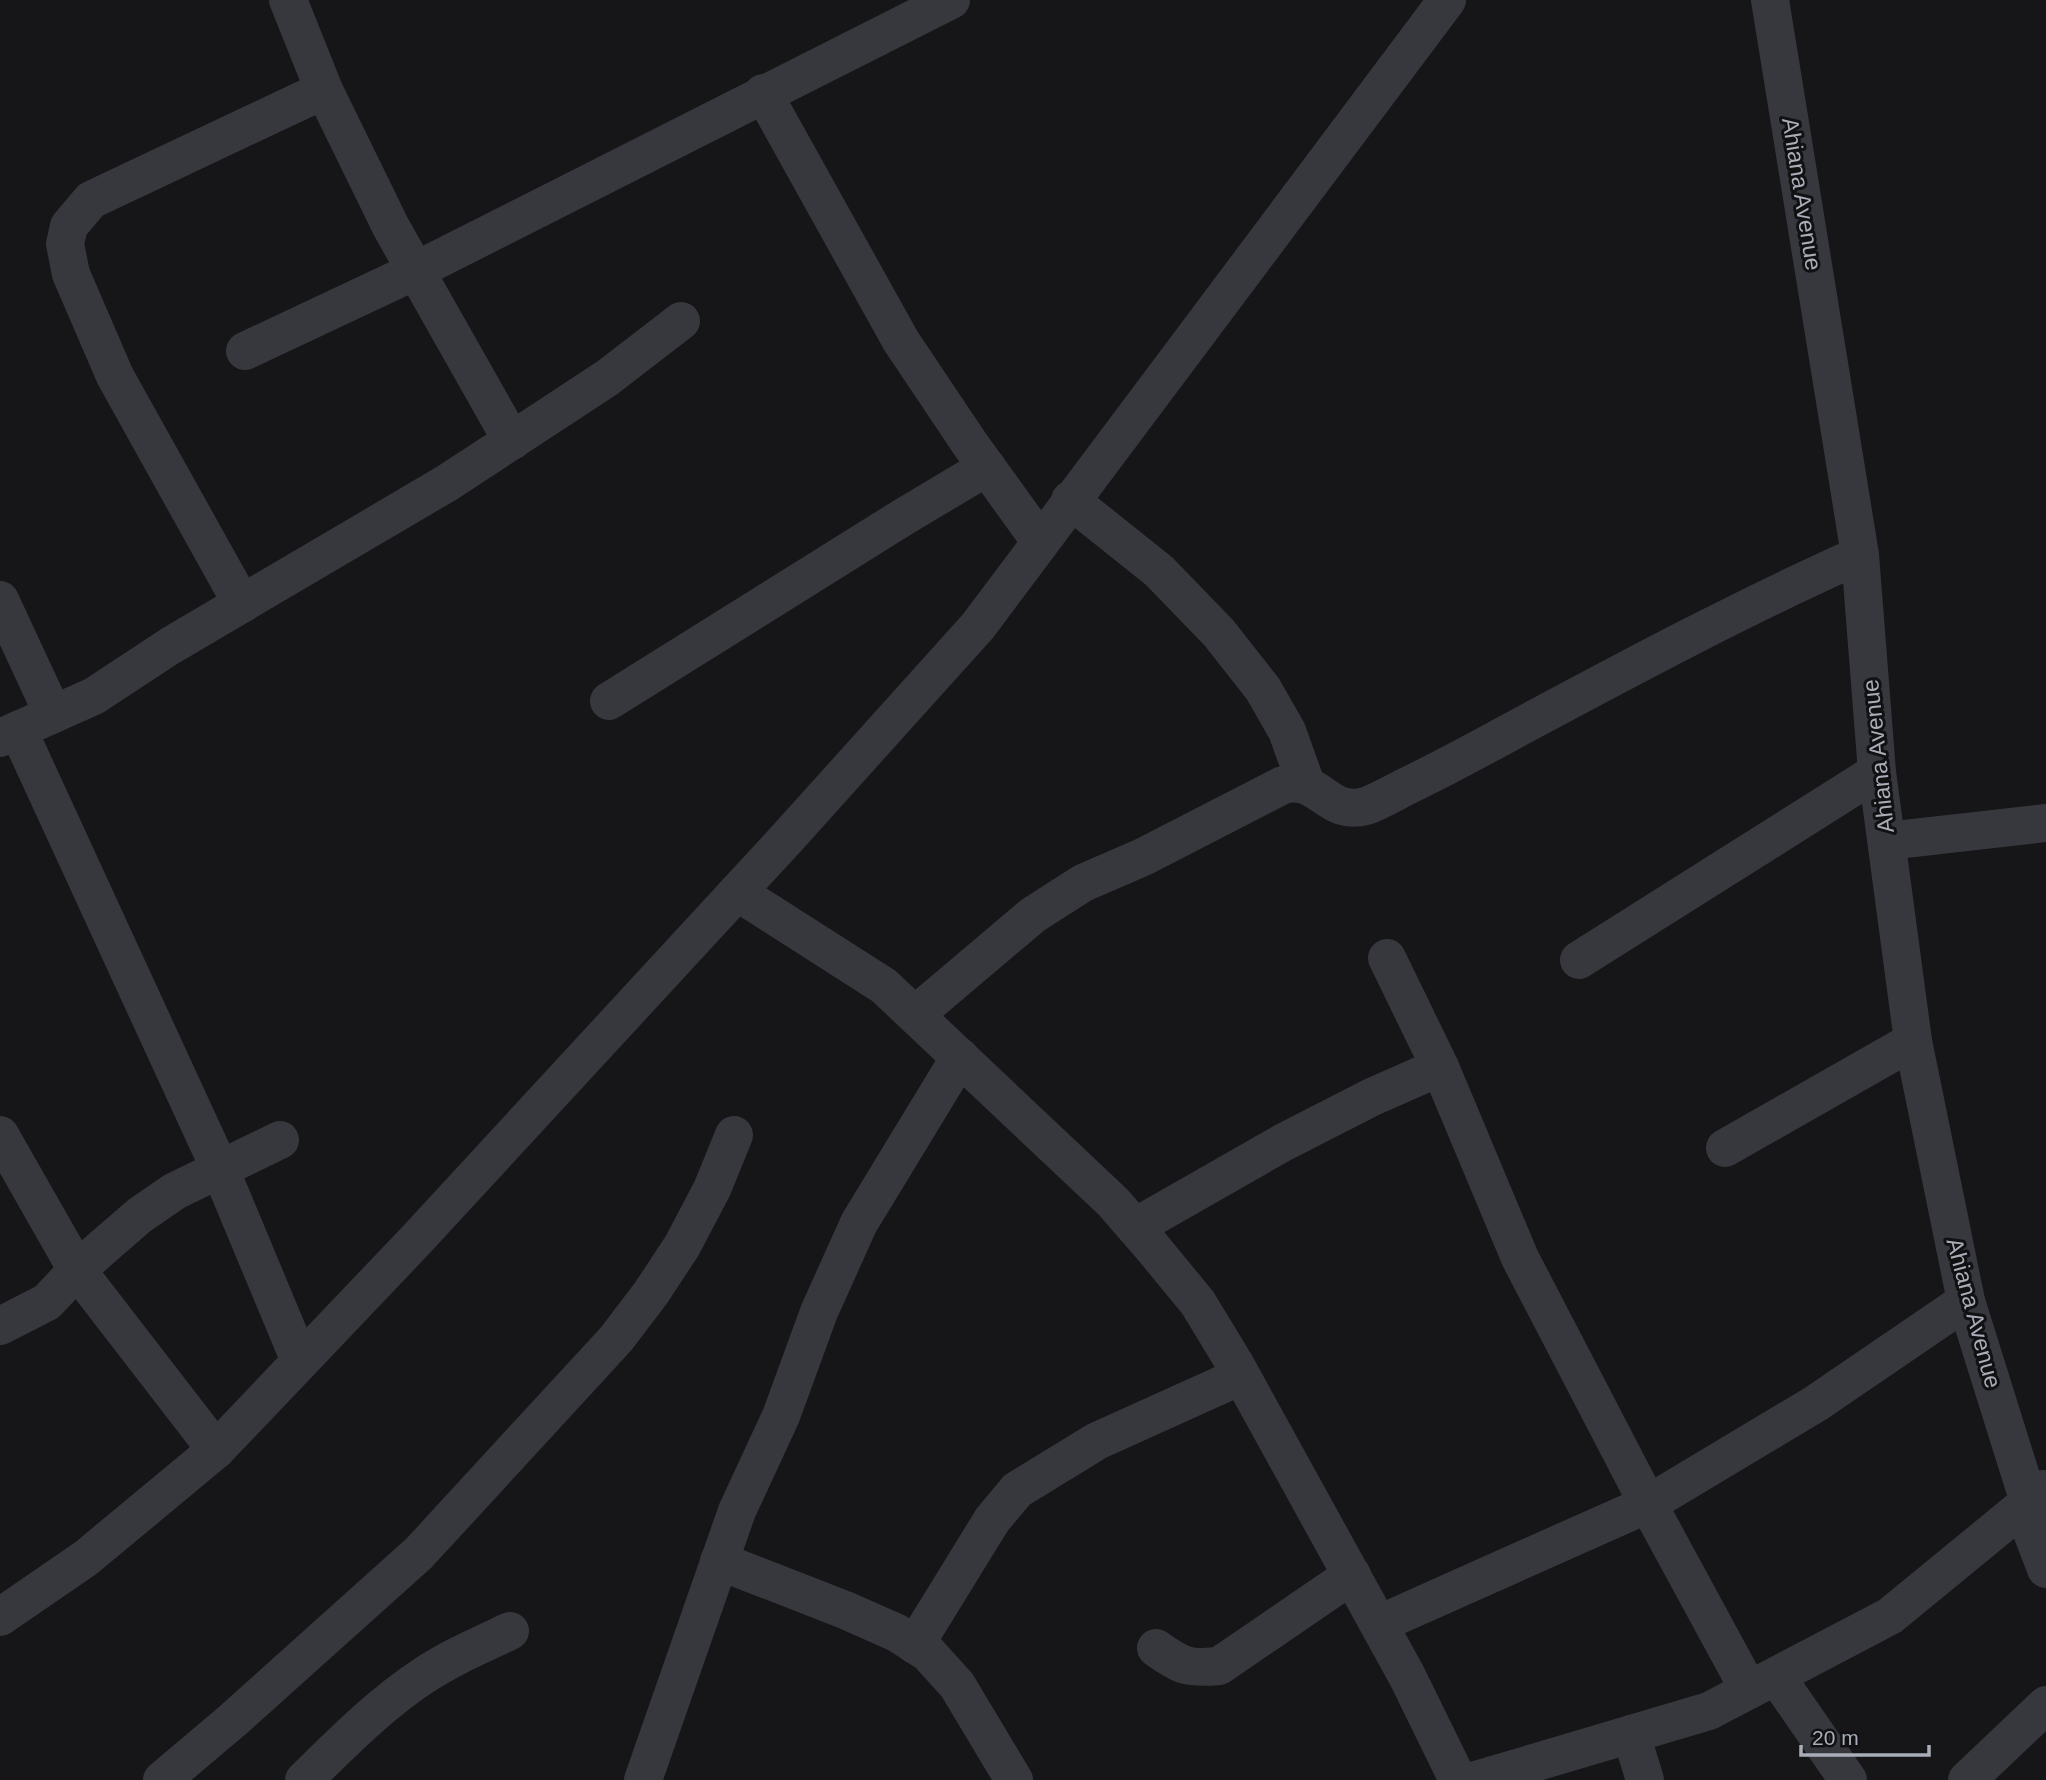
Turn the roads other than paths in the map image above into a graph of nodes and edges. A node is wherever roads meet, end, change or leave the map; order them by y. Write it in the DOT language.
graph roads {
  1 [pos="951,0"];
  2 [pos="1447,0"];
  3 [pos="1770,0"];
  4 [pos="299,4"];
  5 [pos="324,90"];
  6 [pos="763,93"];
  7 [pos="415,271"];
  8 [pos="681,321"];
  9 [pos="244,351"];
  10 [pos="512,440"];
  11 [pos="987,467"];
  12 [pos="1070,500"];
  13 [pos="1040,541"];
  14 [pos="1860,555"];
  15 [pos="0,600"];
  16 [pos="242,604"];
  17 [pos="609,701"];
  18 [pos="53,715"];
  19 [pos="9,734"];
  20 [pos="1877,772"];
  21 [pos="1306,784"];
  22 [pos="2046,823"];
  23 [pos="1886,841"];
  24 [pos="737,892"];
  25 [pos="1387,958"];
  26 [pos="1579,961"];
  27 [pos="916,1014"];
  28 [pos="1913,1041"];
  29 [pos="960,1057"];
  30 [pos="1440,1067"];
  31 [pos="0,1135"];
  32 [pos="734,1135"];
  33 [pos="280,1140"];
  34 [pos="1725,1148"];
  35 [pos="220,1169"];
  36 [pos="1135,1227"];
  37 [pos="78,1270"];
  38 [pos="1966,1301"];
  39 [pos="0,1326"];
  40 [pos="300,1361"];
  41 [pos="1241,1376"];
  42 [pos="216,1450"];
  43 [pos="2037,1494"];
  44 [pos="1648,1504"];
  45 [pos="719,1562"];
  46 [pos="2046,1569"];
  47 [pos="1352,1575"];
  48 [pos="0,1617"];
  49 [pos="1379,1624"];
  50 [pos="509,1631"];
  51 [pos="915,1645"];
  52 [pos="1156,1648"];
  53 [pos="1763,1683"];
  54 [pos="2046,1705"];
  55 [pos="1630,1734"];
  56 [pos="162,1780"];
  57 [pos="304,1780"];
  58 [pos="643,1780"];
  59 [pos="1014,1780"];
  60 [pos="1458,1780"];
  61 [pos="1476,1780"];
  62 [pos="1645,1780"];
  63 [pos="1847,1780"];
  64 [pos="1967,1780"];
  1 -- 6 [label="street"];
  2 -- 12 [label="street"];
  3 -- 14 [label="street, Ahiana Avenue"];
  4 -- 5 [label="street"];
  5 -- 7 [label="street"];
  5 -- 16 [label="street"];
  6 -- 7 [label="street"];
  6 -- 11 [label="street"];
  7 -- 9 [label="street"];
  7 -- 10 [label="street"];
  8 -- 10 [label="street"];
  10 -- 16 [label="street"];
  11 -- 13 [label="street"];
  11 -- 17 [label="street"];
  12 -- 13 [label="street"];
  12 -- 21 [label="street"];
  13 -- 24 [label="street"];
  14 -- 20 [label="street, Ahiana Avenue"];
  14 -- 21 [label="street"];
  15 -- 18 [label="street"];
  16 -- 18 [label="street"];
  18 -- 19 [label="street"];
  19 -- 35 [label="street"];
  20 -- 23 [label="street, Ahiana Avenue"];
  20 -- 26 [label="street"];
  21 -- 27 [label="street"];
  22 -- 23 [label="street"];
  23 -- 28 [label="street, Ahiana Avenue"];
  24 -- 27 [label="street"];
  24 -- 40 [label="street"];
  25 -- 30 [label="street"];
  27 -- 29 [label="street"];
  28 -- 34 [label="street"];
  28 -- 38 [label="street, Ahiana Avenue"];
  29 -- 36 [label="street"];
  29 -- 45 [label="street"];
  30 -- 36 [label="street"];
  30 -- 44 [label="street"];
  31 -- 37 [label="street"];
  32 -- 56 [label="street"];
  33 -- 35 [label="street"];
  35 -- 37 [label="street"];
  35 -- 40 [label="street"];
  36 -- 41 [label="street"];
  37 -- 39 [label="street"];
  37 -- 42 [label="street"];
  38 -- 43 [label="street, Ahiana Avenue"];
  38 -- 44 [label="street"];
  40 -- 42 [label="street"];
  41 -- 47 [label="street"];
  41 -- 51 [label="street"];
  42 -- 48 [label="street"];
  43 -- 46 [label="street, Ahiana Avenue"];
  43 -- 53 [label="street"];
  44 -- 49 [label="street"];
  44 -- 53 [label="street"];
  45 -- 51 [label="street"];
  45 -- 58 [label="street"];
  47 -- 49 [label="street"];
  47 -- 52 [label="street"];
  49 -- 60 [label="street"];
  50 -- 57 [label="street"];
  51 -- 59 [label="street"];
  53 -- 55 [label="street"];
  53 -- 63 [label="street"];
  54 -- 64 [label="street"];
  55 -- 61 [label="street"];
  55 -- 62 [label="street"];
}
